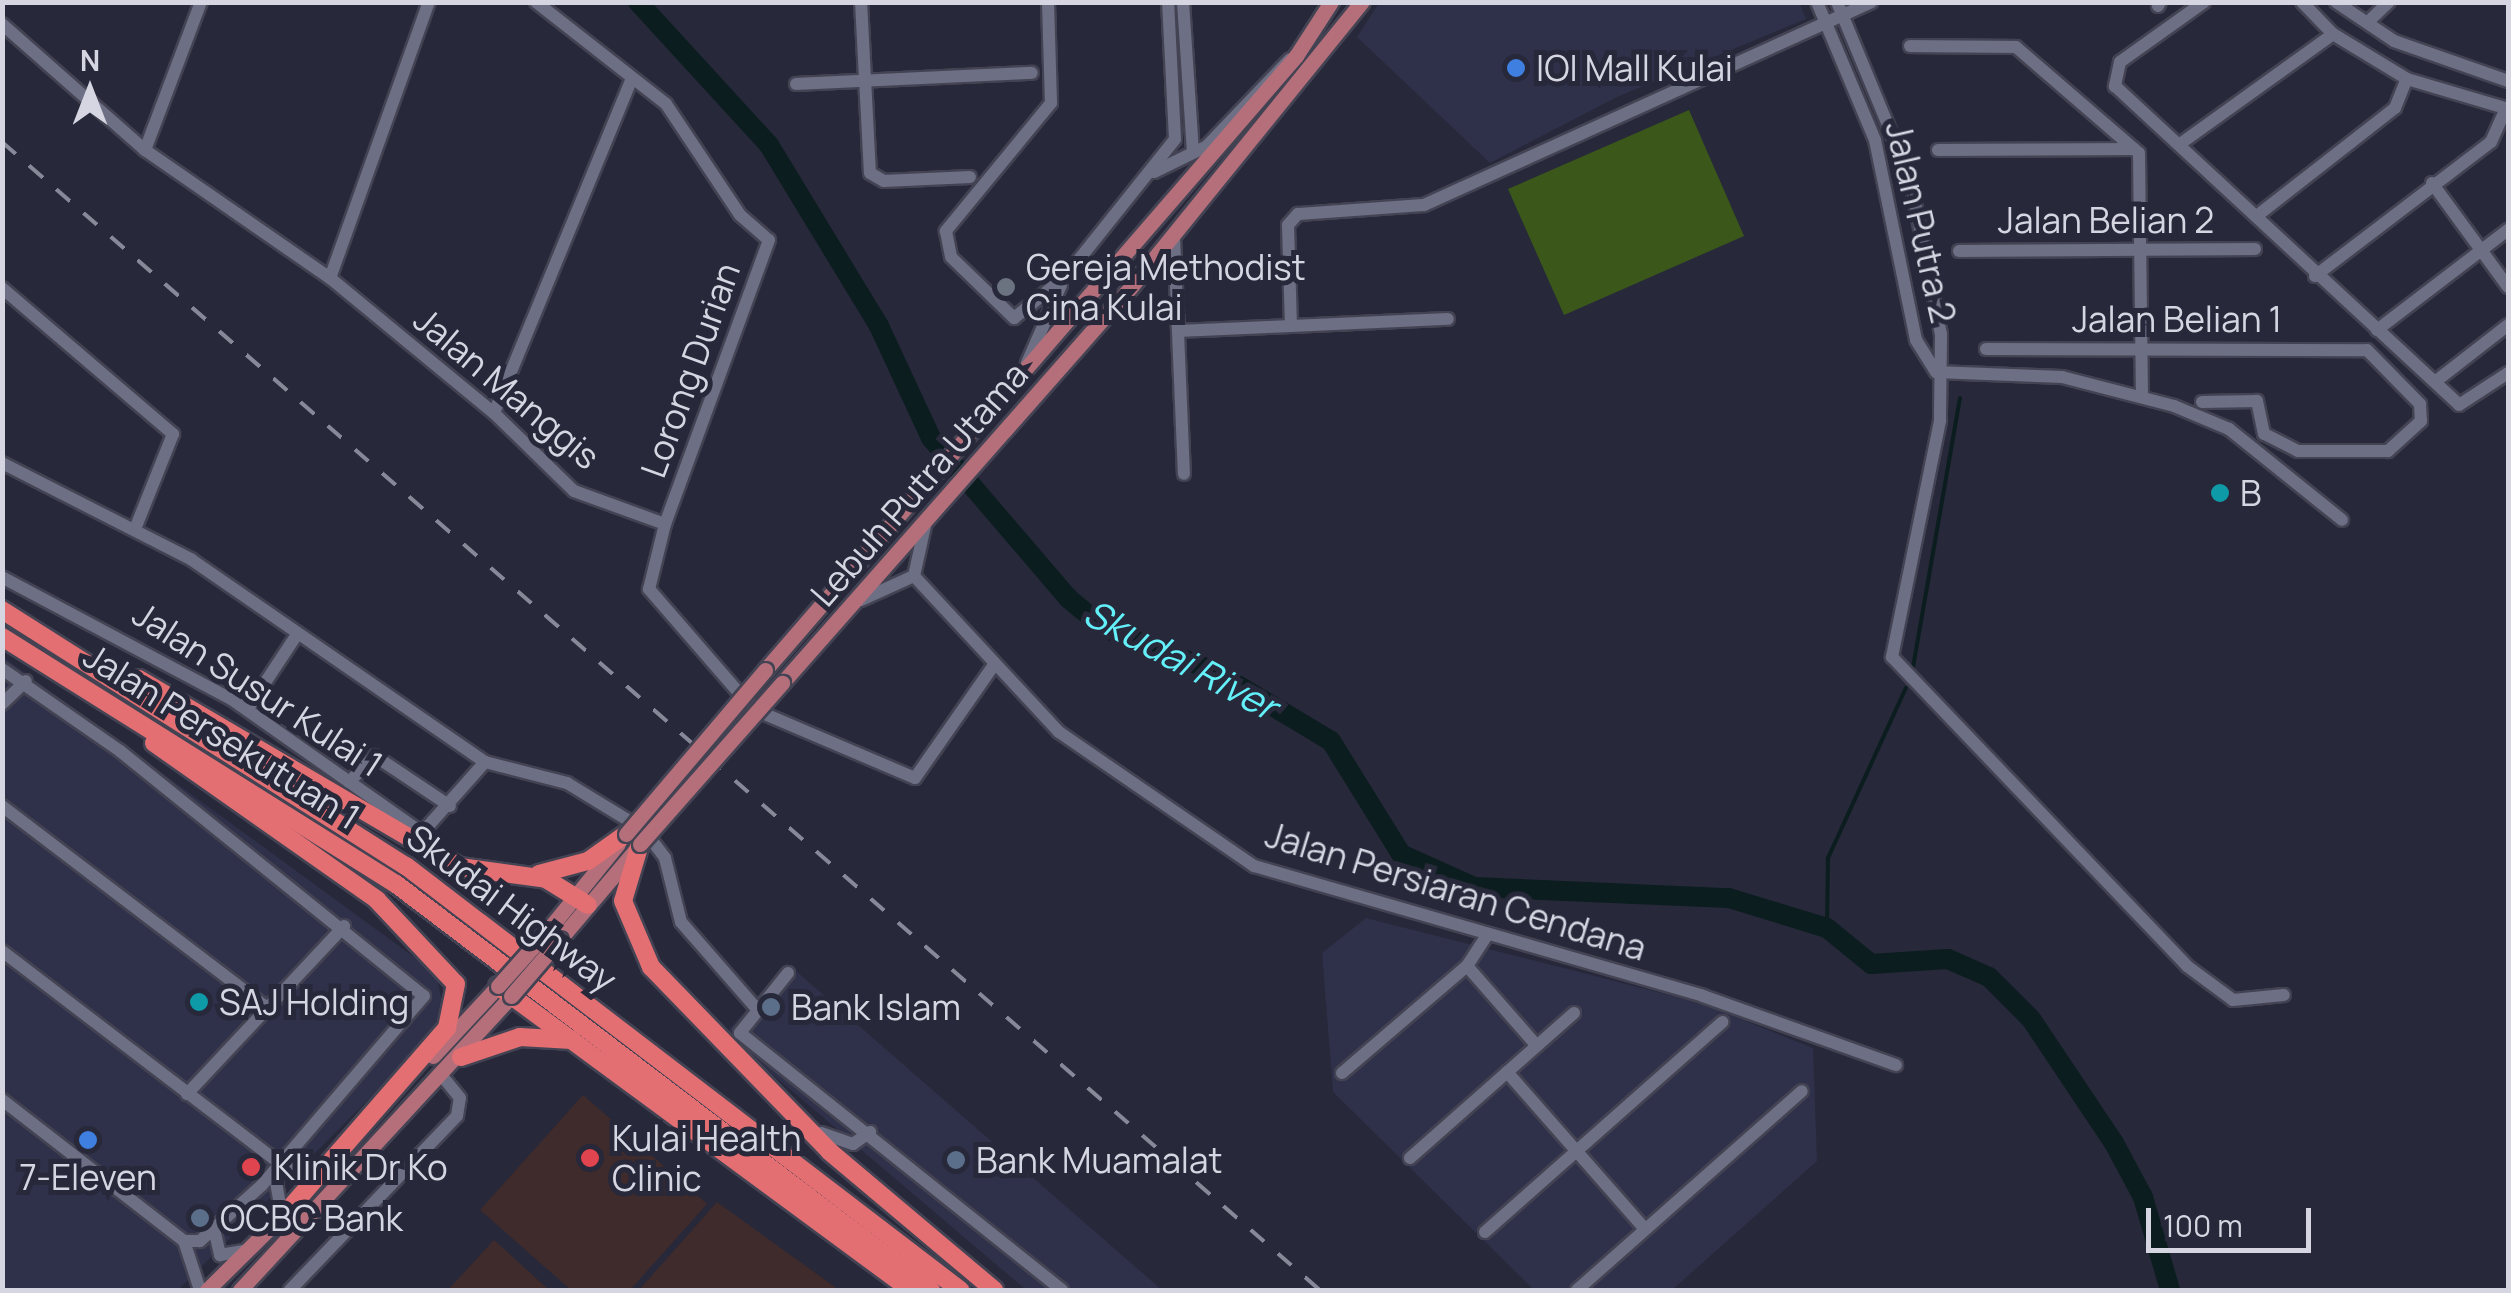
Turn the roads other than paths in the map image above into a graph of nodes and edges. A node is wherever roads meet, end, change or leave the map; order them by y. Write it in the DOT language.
graph roads {
  1 [pos="201,2"];
  2 [pos="429,2"];
  3 [pos="536,2"];
  4 [pos="860,2"];
  5 [pos="1048,2"];
  6 [pos="1168,2"];
  7 [pos="1183,2"];
  8 [pos="1331,2"];
  9 [pos="1362,2"];
  10 [pos="1817,2"];
  11 [pos="2204,2"];
  12 [pos="2302,2"];
  13 [pos="2336,2"];
  14 [pos="2389,2"];
  15 [pos="1866,5"];
  16 [pos="1840,9"];
  17 [pos="1826,22"];
  18 [pos="2368,22"];
  19 [pos="2,24"];
  20 [pos="2333,34"];
  21 [pos="1910,46"];
  22 [pos="1296,56"];
  23 [pos="1032,73"];
  24 [pos="632,79"];
  25 [pos="2407,79"];
  26 [pos="865,80"];
  27 [pos="2508,82"];
  28 [pos="796,84"];
  29 [pos="2507,108"];
  30 [pos="2180,144"];
  31 [pos="2134,149"];
  32 [pos="145,150"];
  33 [pos="1938,150"];
  34 [pos="1193,152"];
  35 [pos="1151,173"];
  36 [pos="970,177"];
  37 [pos="2432,184"];
  38 [pos="2258,215"];
  39 [pos="2508,230"];
  40 [pos="1174,237"];
  41 [pos="2142,248"];
  42 [pos="2255,249"];
  43 [pos="2482,250"];
  44 [pos="1958,252"];
  45 [pos="2314,276"];
  46 [pos="1064,277"];
  47 [pos="330,278"];
  48 [pos="2508,286"];
  49 [pos="2,288"];
  50 [pos="1448,320"];
  51 [pos="2508,325"];
  52 [pos="1291,326"];
  53 [pos="2377,330"];
  54 [pos="1178,331"];
  55 [pos="1986,349"];
  56 [pos="2142,349"];
  57 [pos="1936,372"];
  58 [pos="2508,374"];
  59 [pos="2436,381"];
  60 [pos="1013,390"];
  61 [pos="2142,395"];
  62 [pos="2202,402"];
  63 [pos="494,413"];
  64 [pos="2,462"];
  65 [pos="1184,474"];
  66 [pos="928,520"];
  67 [pos="2342,520"];
  68 [pos="665,524"];
  69 [pos="135,529"];
  70 [pos="914,576"];
  71 [pos="2,577"];
  72 [pos="861,600"];
  73 [pos="2,610"];
  74 [pos="298,633"];
  75 [pos="2,637"];
  76 [pos="60,639"];
  77 [pos="46,662"];
  78 [pos="993,666"];
  79 [pos="2,668"];
  80 [pos="26,681"];
  81 [pos="2,704"];
  82 [pos="247,710"];
  83 [pos="485,762"];
  84 [pos="349,782"];
  85 [pos="2,806"];
  86 [pos="450,806"];
  87 [pos="380,812"];
  88 [pos="633,840"];
  89 [pos="518,875"];
  90 [pos="582,900"];
  91 [pos="344,926"];
  92 [pos="1487,934"];
  93 [pos="2,951"];
  94 [pos="1467,966"];
  95 [pos="788,973"];
  96 [pos="505,991"];
  97 [pos="2284,994"];
  98 [pos="267,1008"];
  99 [pos="757,1008"];
  100 [pos="1574,1013"];
  101 [pos="1722,1022"];
  102 [pos="573,1040"];
  103 [pos="1537,1046"];
  104 [pos="461,1057"];
  105 [pos="1896,1064"];
  106 [pos="1507,1072"];
  107 [pos="1342,1073"];
  108 [pos="750,1074"];
  109 [pos="442,1076"];
  110 [pos="1802,1091"];
  111 [pos="188,1094"];
  112 [pos="2,1100"];
  113 [pos="870,1132"];
  114 [pos="1576,1152"];
  115 [pos="1410,1158"];
  116 [pos="319,1167"];
  117 [pos="278,1168"];
  118 [pos="286,1212"];
  119 [pos="1645,1229"];
  120 [pos="1485,1232"];
  121 [pos="215,1234"];
  122 [pos="184,1241"];
  123 [pos="248,1250"];
  124 [pos="204,1290"];
  125 [pos="240,1290"];
  126 [pos="290,1290"];
  127 [pos="911,1290"];
  128 [pos="931,1290"];
  129 [pos="960,1290"];
  130 [pos="994,1290"];
  131 [pos="1062,1290"];
  132 [pos="1577,1290"];
  1 -- 32 [label="street"];
  2 -- 47 [label="street"];
  3 -- 24 [label="street"];
  4 -- 26 [label="street"];
  5 -- 46 [label="street"];
  6 -- 35 [label="street"];
  7 -- 34 [label="street"];
  8 -- 22 [label="main road, Lebuh Putra Utama"];
  9 -- 40 [label="main road, Lebuh Putra Utama"];
  10 -- 17 [label="street, Jalan Putra 2"];
  11 -- 30 [label="street"];
  12 -- 20 [label="street"];
  13 -- 18 [label="street"];
  14 -- 18 [label="street"];
  15 -- 16 [label="street"];
  16 -- 17 [label="street"];
  16 -- 57 [label="street, Jalan Putra 2"];
  17 -- 52 [label="street"];
  17 -- 57 [label="street, Jalan Putra 2"];
  18 -- 27 [label="street"];
  19 -- 32 [label="street, Jalan Manggis"];
  20 -- 25 [label="street"];
  20 -- 30 [label="street"];
  21 -- 31 [label="street"];
  22 -- 34 [label="street"];
  22 -- 60 [label="main road, Lebuh Putra Utama"];
  23 -- 26 [label="street"];
  24 -- 63 [label="street"];
  24 -- 68 [label="street, Lorong Durian"];
  25 -- 29 [label="street"];
  25 -- 38 [label="street"];
  26 -- 28 [label="street"];
  26 -- 36 [label="street"];
  29 -- 37 [label="street"];
  30 -- 38 [label="street"];
  31 -- 33 [label="street"];
  31 -- 41 [label="street"];
  32 -- 47 [label="street, Jalan Manggis"];
  34 -- 35 [label="street"];
  35 -- 46 [label="street"];
  37 -- 43 [label="street"];
  37 -- 45 [label="street"];
  38 -- 45 [label="street"];
  39 -- 43 [label="street"];
  40 -- 54 [label="street"];
  40 -- 66 [label="main road, Lebuh Putra Utama"];
  41 -- 42 [label="street, Jalan Belian 2"];
  41 -- 44 [label="street, Jalan Belian 2"];
  41 -- 56 [label="street"];
  43 -- 48 [label="street"];
  43 -- 53 [label="street"];
  45 -- 53 [label="street"];
  46 -- 60 [label="street"];
  47 -- 63 [label="street, Jalan Manggis"];
  49 -- 69 [label="street"];
  50 -- 52 [label="street"];
  51 -- 59 [label="street"];
  52 -- 54 [label="street"];
  53 -- 59 [label="street"];
  54 -- 65 [label="street"];
  55 -- 56 [label="street, Jalan Belian 1"];
  56 -- 61 [label="street"];
  56 -- 62 [label="street, Jalan Belian 1"];
  57 -- 61 [label="street"];
  57 -- 97 [label="street"];
  58 -- 59 [label="street"];
  60 -- 88 [label="main road, Lebuh Putra Utama, bridge"];
  61 -- 67 [label="street"];
  63 -- 68 [label="street, Jalan Manggis"];
  64 -- 69 [label="street"];
  66 -- 70 [label="street"];
  66 -- 72 [label="main road, Lebuh Putra Utama"];
  68 -- 78 [label="street"];
  69 -- 74 [label="street"];
  70 -- 72 [label="street"];
  70 -- 78 [label="street, Jalan Persiaran Cendana"];
  71 -- 82 [label="street, Jalan Susur Kulai 1"];
  72 -- 88 [label="main road, Lebuh Putra Utama, bridge"];
  73 -- 76 [label="highway, Skudai Highway"];
  74 -- 82 [label="street"];
  74 -- 83 [label="street"];
  75 -- 77 [label="highway, Jalan Persekutuan 1"];
  76 -- 87 [label="highway"];
  76 -- 129 [label="highway, Skudai Highway"];
  77 -- 116 [label="highway"];
  77 -- 128 [label="highway, Jalan Persekutuan 1"];
  78 -- 92 [label="street, Jalan Persiaran Cendana"];
  79 -- 80 [label="street"];
  80 -- 81 [label="street"];
  80 -- 91 [label="street"];
  82 -- 84 [label="street, Jalan Susur Kulai 1"];
  83 -- 86 [label="street"];
  83 -- 99 [label="street"];
  84 -- 86 [label="street"];
  84 -- 87 [label="street, Jalan Susur Kulai 1"];
  85 -- 98 [label="street"];
  86 -- 87 [label="street, Jalan Susur Kulai 1"];
  87 -- 89 [label="highway"];
  88 -- 89 [label="highway"];
  88 -- 90 [label="main road, Lebuh Putra Utama"];
  88 -- 108 [label="highway"];
  89 -- 90 [label="highway"];
  90 -- 96 [label="main road, Lebuh Putra Utama, bridge"];
  91 -- 98 [label="street"];
  91 -- 117 [label="street"];
  92 -- 94 [label="street"];
  92 -- 105 [label="street, Jalan Persiaran Cendana"];
  93 -- 111 [label="street"];
  94 -- 103 [label="street"];
  94 -- 107 [label="street"];
  95 -- 99 [label="street"];
  96 -- 102 [label="highway"];
  96 -- 104 [label="main road"];
  96 -- 118 [label="main road"];
  98 -- 111 [label="street"];
  99 -- 113 [label="street"];
  100 -- 103 [label="street"];
  101 -- 114 [label="street"];
  102 -- 104 [label="highway"];
  102 -- 127 [label="highway"];
  103 -- 106 [label="street"];
  104 -- 109 [label="main road"];
  106 -- 114 [label="street"];
  106 -- 115 [label="street"];
  108 -- 113 [label="street"];
  108 -- 130 [label="highway"];
  109 -- 125 [label="main road"];
  109 -- 126 [label="street"];
  110 -- 119 [label="street"];
  111 -- 117 [label="street"];
  112 -- 122 [label="street"];
  113 -- 131 [label="street"];
  114 -- 119 [label="street"];
  114 -- 120 [label="street"];
  116 -- 117 [label="street"];
  116 -- 118 [label="highway"];
  117 -- 118 [label="street"];
  117 -- 121 [label="street"];
  118 -- 123 [label="main road"];
  119 -- 132 [label="street"];
  121 -- 122 [label="street"];
  121 -- 123 [label="street"];
  122 -- 124 [label="street"];
  123 -- 124 [label="main road"];
}
